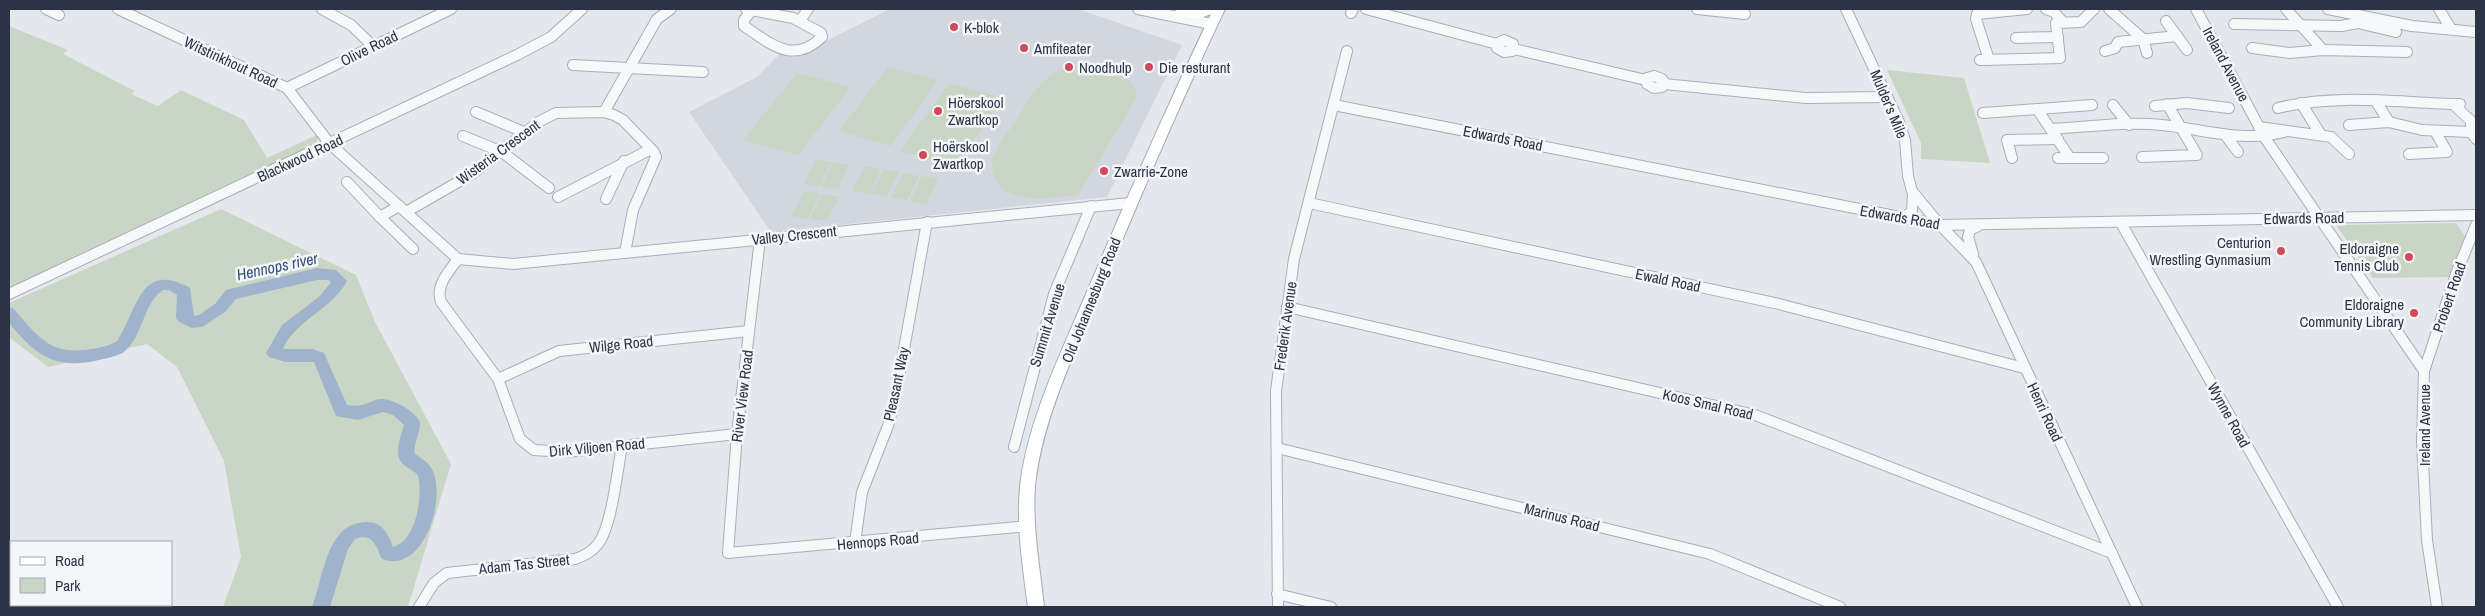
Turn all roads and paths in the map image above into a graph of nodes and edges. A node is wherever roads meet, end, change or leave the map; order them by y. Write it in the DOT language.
graph roads {
  1 [pos="46,9"];
  2 [pos="118,9"];
  3 [pos="322,9"];
  4 [pos="451,9"];
  5 [pos="582,9"];
  6 [pos="671,9"];
  7 [pos="808,9"];
  8 [pos="1138,9"];
  9 [pos="1155,9"];
  10 [pos="1366,9"];
  11 [pos="1697,9"];
  12 [pos="1846,9"];
  13 [pos="2027,9"];
  14 [pos="2046,9"];
  15 [pos="2094,9"];
  16 [pos="2102,9"];
  17 [pos="2109,9"];
  18 [pos="2115,9"];
  19 [pos="2196,9"];
  20 [pos="2286,9"];
  21 [pos="2328,9"];
  22 [pos="2438,9"];
  23 [pos="749,10"];
  24 [pos="1178,13"];
  25 [pos="1745,14"];
  26 [pos="59,15"];
  27 [pos="1214,15"];
  28 [pos="800,21"];
  29 [pos="2166,21"];
  30 [pos="2063,22"];
  31 [pos="2234,24"];
  32 [pos="2302,26"];
  33 [pos="2451,29"];
  34 [pos="2396,32"];
  35 [pos="2476,32"];
  36 [pos="2177,36"];
  37 [pos="2058,37"];
  38 [pos="2016,38"];
  39 [pos="2143,39"];
  40 [pos="373,46"];
  41 [pos="2252,48"];
  42 [pos="2187,50"];
  43 [pos="2323,50"];
  44 [pos="1347,51"];
  45 [pos="2105,51"];
  46 [pos="2407,52"];
  47 [pos="2147,53"];
  48 [pos="573,64"];
  49 [pos="628,69"];
  50 [pos="703,72"];
  51 [pos="287,88"];
  52 [pos="1888,97"];
  53 [pos="2375,100"];
  54 [pos="2301,103"];
  55 [pos="1334,104"];
  56 [pos="2167,104"];
  57 [pos="2092,105"];
  58 [pos="2113,105"];
  59 [pos="2155,106"];
  60 [pos="2229,108"];
  61 [pos="2278,108"];
  62 [pos="2037,109"];
  63 [pos="476,112"];
  64 [pos="604,112"];
  65 [pos="1983,113"];
  66 [pos="2389,122"];
  67 [pos="2130,125"];
  68 [pos="2350,125"];
  69 [pos="2259,127"];
  70 [pos="2181,128"];
  71 [pos="2051,129"];
  72 [pos="2434,131"];
  73 [pos="2284,132"];
  74 [pos="526,133"];
  75 [pos="2321,135"];
  76 [pos="2473,135"];
  77 [pos="463,136"];
  78 [pos="2226,136"];
  79 [pos="2266,138"];
  80 [pos="2058,139"];
  81 [pos="330,144"];
  82 [pos="651,149"];
  83 [pos="502,152"];
  84 [pos="2238,152"];
  85 [pos="2349,154"];
  86 [pos="2409,154"];
  87 [pos="2012,158"];
  88 [pos="2058,158"];
  89 [pos="2070,158"];
  90 [pos="2103,158"];
  91 [pos="2142,158"];
  92 [pos="624,161"];
  93 [pos="347,182"];
  94 [pos="549,188"];
  95 [pos="1912,191"];
  96 [pos="558,197"];
  97 [pos="606,199"];
  98 [pos="1130,202"];
  99 [pos="1309,203"];
  100 [pos="1091,206"];
  101 [pos="403,209"];
  102 [pos="1892,216"];
  103 [pos="2476,216"];
  104 [pos="380,217"];
  105 [pos="2319,218"];
  106 [pos="927,222"];
  107 [pos="2121,223"];
  108 [pos="1940,225"];
  109 [pos="2476,225"];
  110 [pos="1978,226"];
  111 [pos="760,239"];
  112 [pos="413,249"];
  113 [pos="624,252"];
  114 [pos="458,259"];
  115 [pos="1976,262"];
  116 [pos="9,294"];
  117 [pos="1287,307"];
  118 [pos="750,331"];
  119 [pos="2024,368"];
  120 [pos="2424,371"];
  121 [pos="498,379"];
  122 [pos="737,434"];
  123 [pos="622,446"];
  124 [pos="1014,447"];
  125 [pos="1277,448"];
  126 [pos="1028,526"];
  127 [pos="855,543"];
  128 [pos="728,553"];
  129 [pos="2112,553"];
  130 [pos="1277,594"];
  131 [pos="420,607"];
  132 [pos="1036,607"];
  133 [pos="1278,607"];
  134 [pos="1331,607"];
  135 [pos="1840,607"];
  136 [pos="2137,607"];
  137 [pos="2338,607"];
  138 [pos="2437,607"];
  1 -- 26 [label="street"];
  2 -- 51 [label="street, Witstinkhout Road"];
  3 -- 40 [label="street"];
  4 -- 40 [label="street, Olive Road"];
  5 -- 81 [label="street, Blackwood Road"];
  6 -- 49 [label="street"];
  7 -- 28 [label="street"];
  8 -- 27 [label="street"];
  9 -- 24 [label="street"];
  10 -- 52 [label="street"];
  11 -- 25 [label="street"];
  12 -- 52 [label="street, Mulder's Mile"];
  13 -- 37 [label="street"];
  14 -- 30 [label="street"];
  15 -- 30 [label="street"];
  16 -- 17 [label="street"];
  17 -- 18 [label="street"];
  17 -- 39 [label="street"];
  19 -- 69 [label="street, Ireland Avenue"];
  20 -- 32 [label="street"];
  21 -- 33 [label="street"];
  22 -- 33 [label="street"];
  23 -- 28 [label="street"];
  23 -- 28 [label="street"];
  24 -- 27 [label="main road"];
  27 -- 98 [label="main road, Old Johannesburg Road"];
  29 -- 36 [label="street"];
  30 -- 37 [label="street"];
  31 -- 32 [label="street"];
  32 -- 34 [label="street"];
  32 -- 43 [label="street"];
  33 -- 35 [label="street"];
  36 -- 39 [label="street"];
  36 -- 42 [label="street"];
  37 -- 38 [label="street"];
  39 -- 45 [label="street"];
  39 -- 47 [label="street"];
  40 -- 51 [label="street, Olive Road"];
  41 -- 43 [label="street"];
  43 -- 46 [label="street"];
  44 -- 55 [label="street, Frederik Avenue"];
  48 -- 49 [label="street"];
  49 -- 50 [label="street"];
  49 -- 64 [label="street"];
  51 -- 81 [label="street, Witstinkhout Road"];
  52 -- 95 [label="street, Mulder's Mile"];
  53 -- 54 [label="street"];
  53 -- 66 [label="street"];
  53 -- 76 [label="street"];
  54 -- 61 [label="street"];
  54 -- 75 [label="street"];
  55 -- 99 [label="street, Frederik Avenue"];
  55 -- 102 [label="street, Edwards Road"];
  56 -- 59 [label="street"];
  56 -- 60 [label="street"];
  56 -- 70 [label="street"];
  57 -- 62 [label="street"];
  58 -- 67 [label="street"];
  62 -- 65 [label="street"];
  62 -- 71 [label="street"];
  63 -- 74 [label="street"];
  64 -- 74 [label="street, Wisteria Crescent"];
  64 -- 82 [label="street"];
  66 -- 68 [label="street"];
  66 -- 72 [label="street"];
  67 -- 70 [label="street"];
  67 -- 71 [label="street"];
  69 -- 73 [label="street"];
  69 -- 79 [label="street, Ireland Avenue"];
  70 -- 78 [label="street"];
  70 -- 91 [label="street"];
  71 -- 80 [label="street"];
  72 -- 76 [label="street"];
  72 -- 86 [label="street"];
  73 -- 75 [label="street"];
  73 -- 79 [label="street"];
  74 -- 83 [label="street, Wisteria Crescent"];
  75 -- 85 [label="street"];
  77 -- 83 [label="street"];
  78 -- 79 [label="street"];
  78 -- 84 [label="street"];
  79 -- 105 [label="street, Ireland Avenue"];
  80 -- 87 [label="street"];
  80 -- 89 [label="street"];
  81 -- 101 [label="street, Witstinkhout Road"];
  81 -- 116 [label="street, Blackwood Road"];
  82 -- 92 [label="street"];
  82 -- 113 [label="street"];
  83 -- 94 [label="street"];
  83 -- 101 [label="street, Wisteria Crescent"];
  88 -- 89 [label="street"];
  89 -- 90 [label="street"];
  92 -- 96 [label="street"];
  92 -- 97 [label="street"];
  93 -- 104 [label="street"];
  95 -- 102 [label="street"];
  95 -- 108 [label="street, Mulder's Mile"];
  98 -- 100 [label="street, Valley Crescent"];
  98 -- 126 [label="main road, Old Johannesburg Road"];
  99 -- 117 [label="street, Frederik Avenue"];
  99 -- 119 [label="street, Ewald Road"];
  100 -- 106 [label="street, Valley Crescent"];
  100 -- 124 [label="street, Summit Avenue"];
  101 -- 104 [label="street, Wisteria Crescent"];
  101 -- 114 [label="street, Witstinkhout Road"];
  102 -- 108 [label="street, Edwards Road"];
  103 -- 105 [label="street, Edwards Road"];
  104 -- 112 [label="street"];
  105 -- 107 [label="street, Edwards Road"];
  105 -- 120 [label="street, Ireland Avenue"];
  106 -- 111 [label="street, Valley Crescent"];
  106 -- 127 [label="street, Pleasant Way"];
  107 -- 110 [label="street, Edwards Road"];
  107 -- 137 [label="street, Wynne Road"];
  108 -- 110 [label="street, Edwards Road"];
  108 -- 115 [label="street, Henri Road"];
  109 -- 120 [label="street, Probert Road"];
  110 -- 115 [label="street"];
  111 -- 113 [label="street, Valley Crescent"];
  111 -- 118 [label="street, River View Road"];
  113 -- 114 [label="street, Valley Crescent"];
  114 -- 121 [label="street, Dirk Viljoen Road"];
  115 -- 119 [label="street, Henri Road"];
  117 -- 125 [label="street, Frederik Avenue"];
  117 -- 129 [label="street, Koos Smal Road"];
  118 -- 121 [label="street, Wilge Road"];
  118 -- 122 [label="street, River View Road"];
  119 -- 129 [label="street, Henri Road"];
  120 -- 138 [label="street, Ireland Avenue"];
  121 -- 123 [label="street, Dirk Viljoen Road"];
  122 -- 123 [label="street, Dirk Viljoen Road"];
  122 -- 128 [label="street, River View Road"];
  123 -- 131 [label="street, Adam Tas Street"];
  125 -- 130 [label="street, Frederik Avenue"];
  125 -- 135 [label="street, Marinus Road"];
  126 -- 127 [label="street, Hennops Road"];
  126 -- 132 [label="main road, Old Johannesburg Road"];
  127 -- 128 [label="street, Hennops Road"];
  129 -- 136 [label="street, Henri Road"];
  130 -- 133 [label="street, Frederik Avenue"];
  130 -- 134 [label="street"];
}
